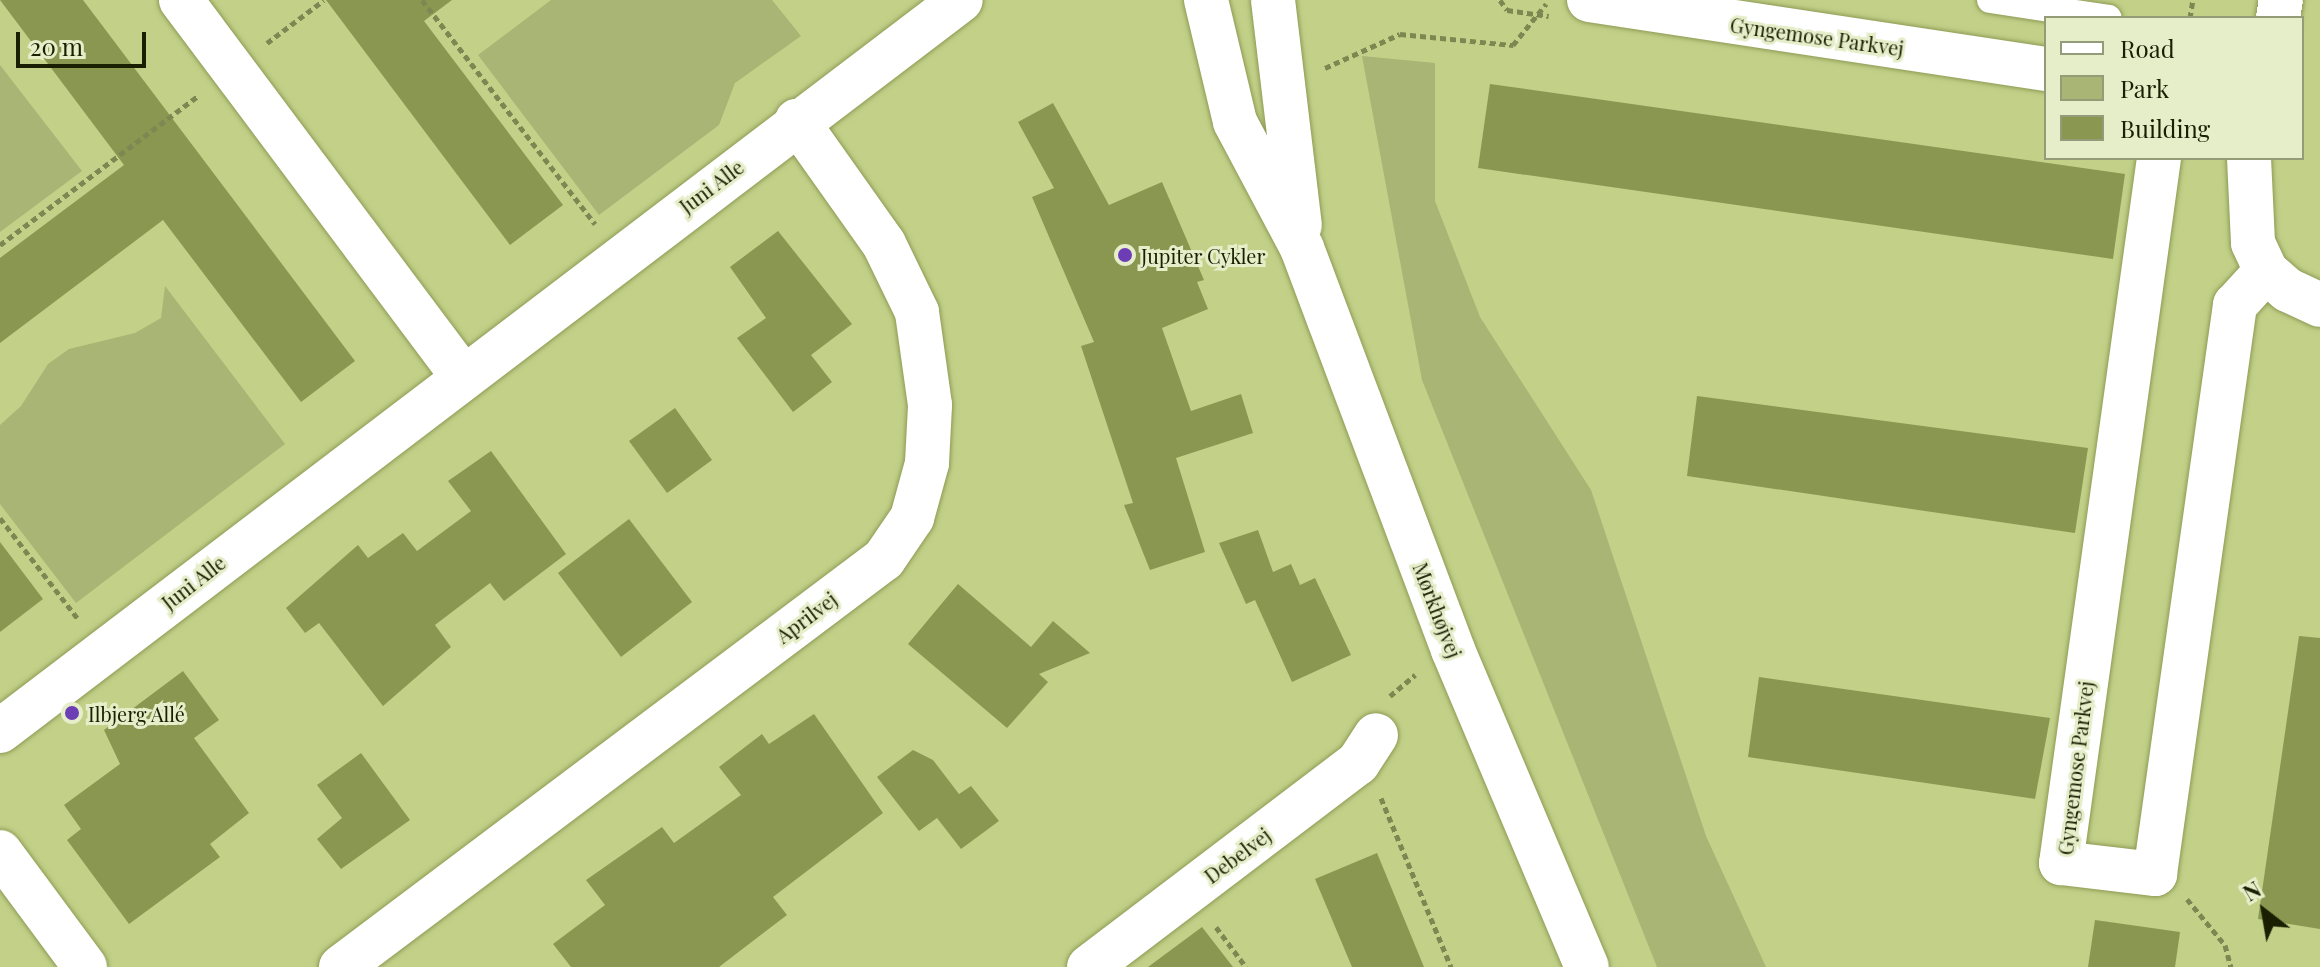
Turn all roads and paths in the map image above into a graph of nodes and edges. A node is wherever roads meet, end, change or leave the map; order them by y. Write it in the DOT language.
graph roads {
  1 [pos="181,0"];
  2 [pos="324,0"];
  3 [pos="422,0"];
  4 [pos="961,0"];
  5 [pos="1206,0"];
  6 [pos="1273,0"];
  7 [pos="1589,0"];
  8 [pos="1990,0"];
  9 [pos="1729,11"];
  10 [pos="1537,14"];
  11 [pos="2096,16"];
  12 [pos="233,69"];
  13 [pos="2044,69"];
  14 [pos="1281,79"];
  15 [pos="797,121"];
  16 [pos="2159,160"];
  17 [pos="2249,160"];
  18 [pos="0,245"];
  19 [pos="1302,248"];
  20 [pos="620,256"];
  21 [pos="2266,271"];
  22 [pos="2320,305"];
  23 [pos="462,375"];
  24 [pos="0,518"];
  25 [pos="1453,650"];
  26 [pos="103,652"];
  27 [pos="0,731"];
  28 [pos="1367,749"];
  29 [pos="0,852"];
  30 [pos="2155,874"];
  31 [pos="85,967"];
  32 [pos="341,967"];
  33 [pos="1089,967"];
  34 [pos="1451,967"];
  35 [pos="1587,967"];
  36 [pos="2231,967"];
  1 -- 12 [label="street"];
  2 -- 12 [label="path"];
  3 -- 20 [label="path"];
  4 -- 15 [label="street, Juni Alle"];
  5 -- 19 [label="street, Mørkhøjvej"];
  6 -- 14 [label="street, Mørkhøjvej"];
  7 -- 9 [label="street, Gyngemose Parkvej"];
  8 -- 11 [label="lane"];
  9 -- 13 [label="street, Gyngemose Parkvej"];
  10 -- 14 [label="path"];
  12 -- 18 [label="path"];
  12 -- 23 [label="street"];
  14 -- 19 [label="street, Mørkhøjvej"];
  15 -- 20 [label="street, Juni Alle"];
  15 -- 32 [label="street, Aprilvej"];
  16 -- 30 [label="street, Gyngemose Parkvej"];
  17 -- 21 [label="street"];
  19 -- 25 [label="street, Mørkhøjvej"];
  20 -- 23 [label="street, Juni Alle"];
  21 -- 22 [label="street"];
  21 -- 30 [label="street"];
  23 -- 26 [label="street, Juni Alle"];
  24 -- 26 [label="path"];
  25 -- 28 [label="path"];
  25 -- 35 [label="street, Mørkhøjvej"];
  26 -- 27 [label="street, Juni Alle"];
  28 -- 33 [label="street, Debelvej"];
  28 -- 34 [label="path"];
  29 -- 31 [label="street"];
  30 -- 36 [label="path"];
}
